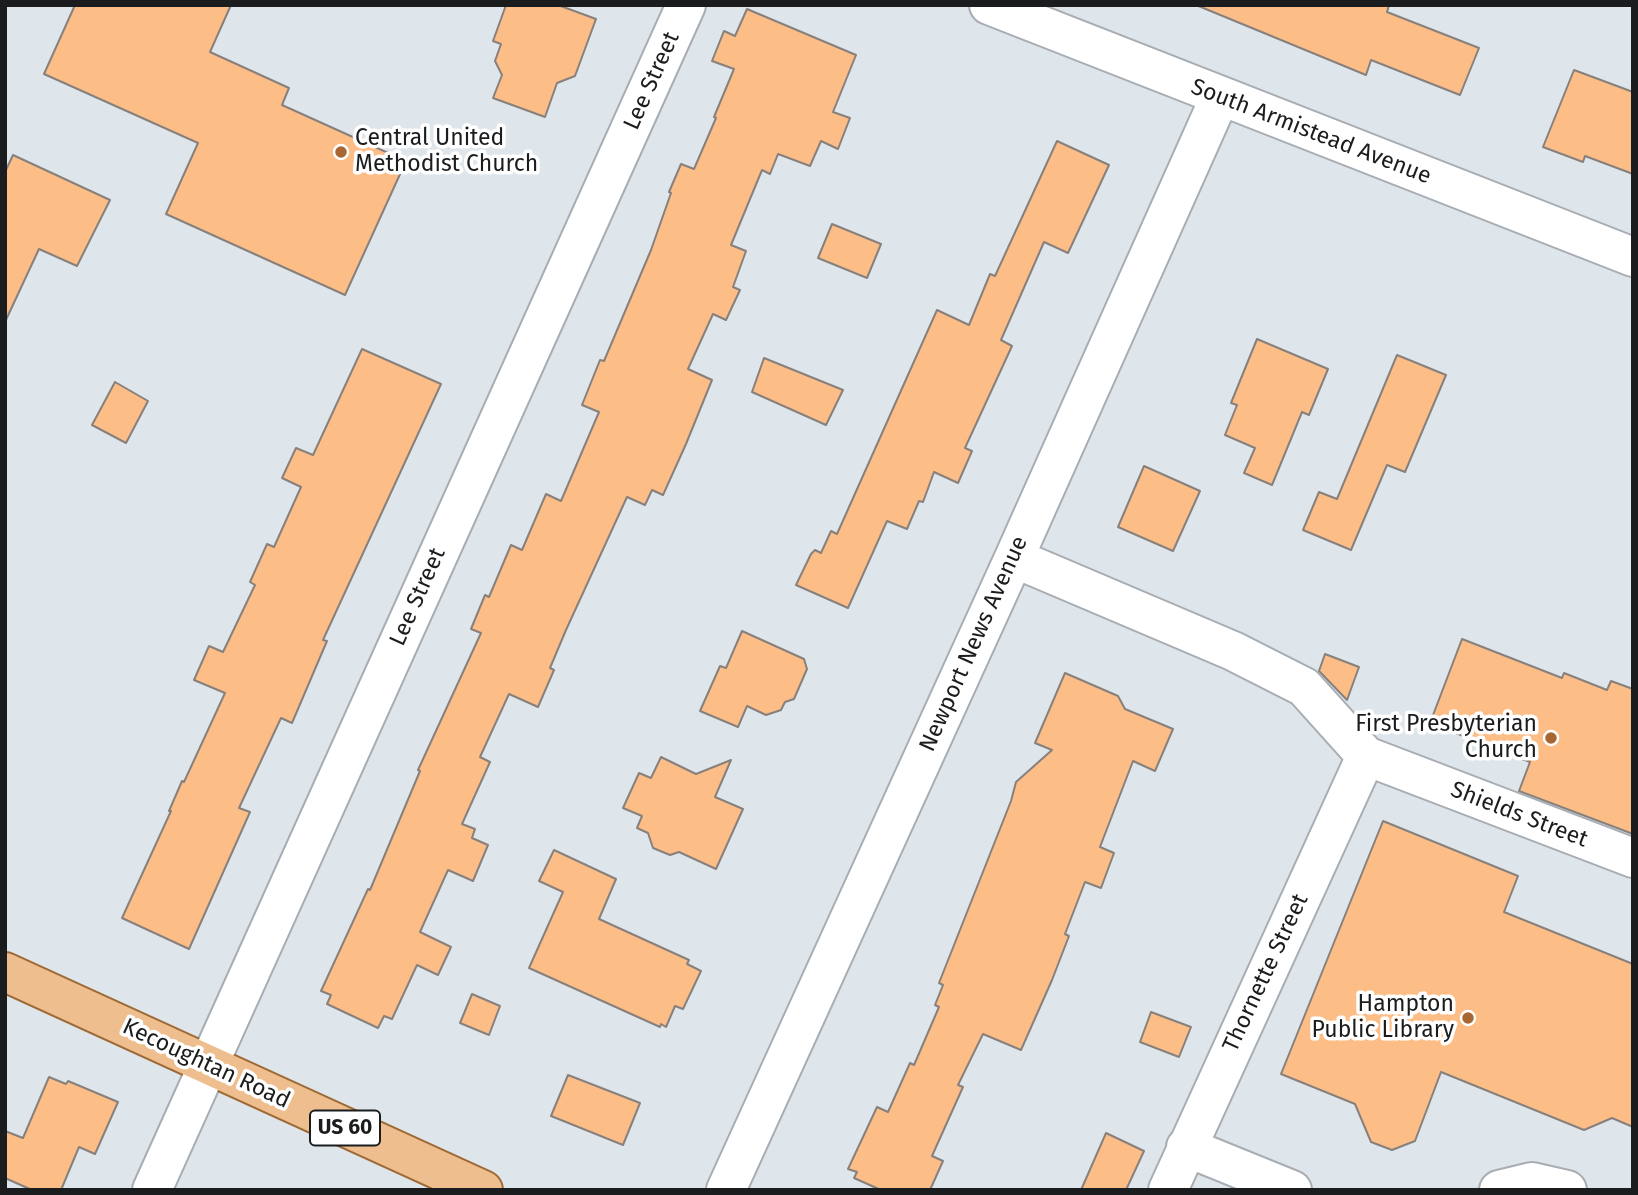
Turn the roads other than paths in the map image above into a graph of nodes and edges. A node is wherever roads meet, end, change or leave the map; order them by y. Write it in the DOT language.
graph roads {
  1 [pos="686,5"];
  2 [pos="989,5"];
  3 [pos="1220,96"];
  4 [pos="1633,257"];
  5 [pos="1014,558"];
  6 [pos="1366,756"];
  7 [pos="1633,859"];
  8 [pos="5,972"];
  9 [pos="207,1065"];
  10 [pos="1186,1147"];
  11 [pos="152,1190"];
  12 [pos="483,1190"];
  13 [pos="726,1190"];
  14 [pos="1168,1190"];
  15 [pos="1292,1190"];
  16 [pos="1499,1190"];
  17 [pos="1567,1190"];
  1 -- 9 [label="street, Lee Street"];
  2 -- 3 [label="street, South Armistead Avenue"];
  3 -- 4 [label="street, South Armistead Avenue"];
  3 -- 5 [label="street, Newport News Avenue"];
  5 -- 6 [label="street"];
  5 -- 13 [label="street, Newport News Avenue"];
  6 -- 7 [label="street, Shields Street"];
  6 -- 10 [label="street, Thornette Street"];
  8 -- 9 [label="main road, Kecoughtan Road / US 60"];
  9 -- 11 [label="street, Lee Street"];
  9 -- 12 [label="main road, Kecoughtan Road / US 60"];
  10 -- 14 [label="street, Thornette Street"];
  10 -- 15 [label="street"];
  16 -- 17 [label="street"];
}
